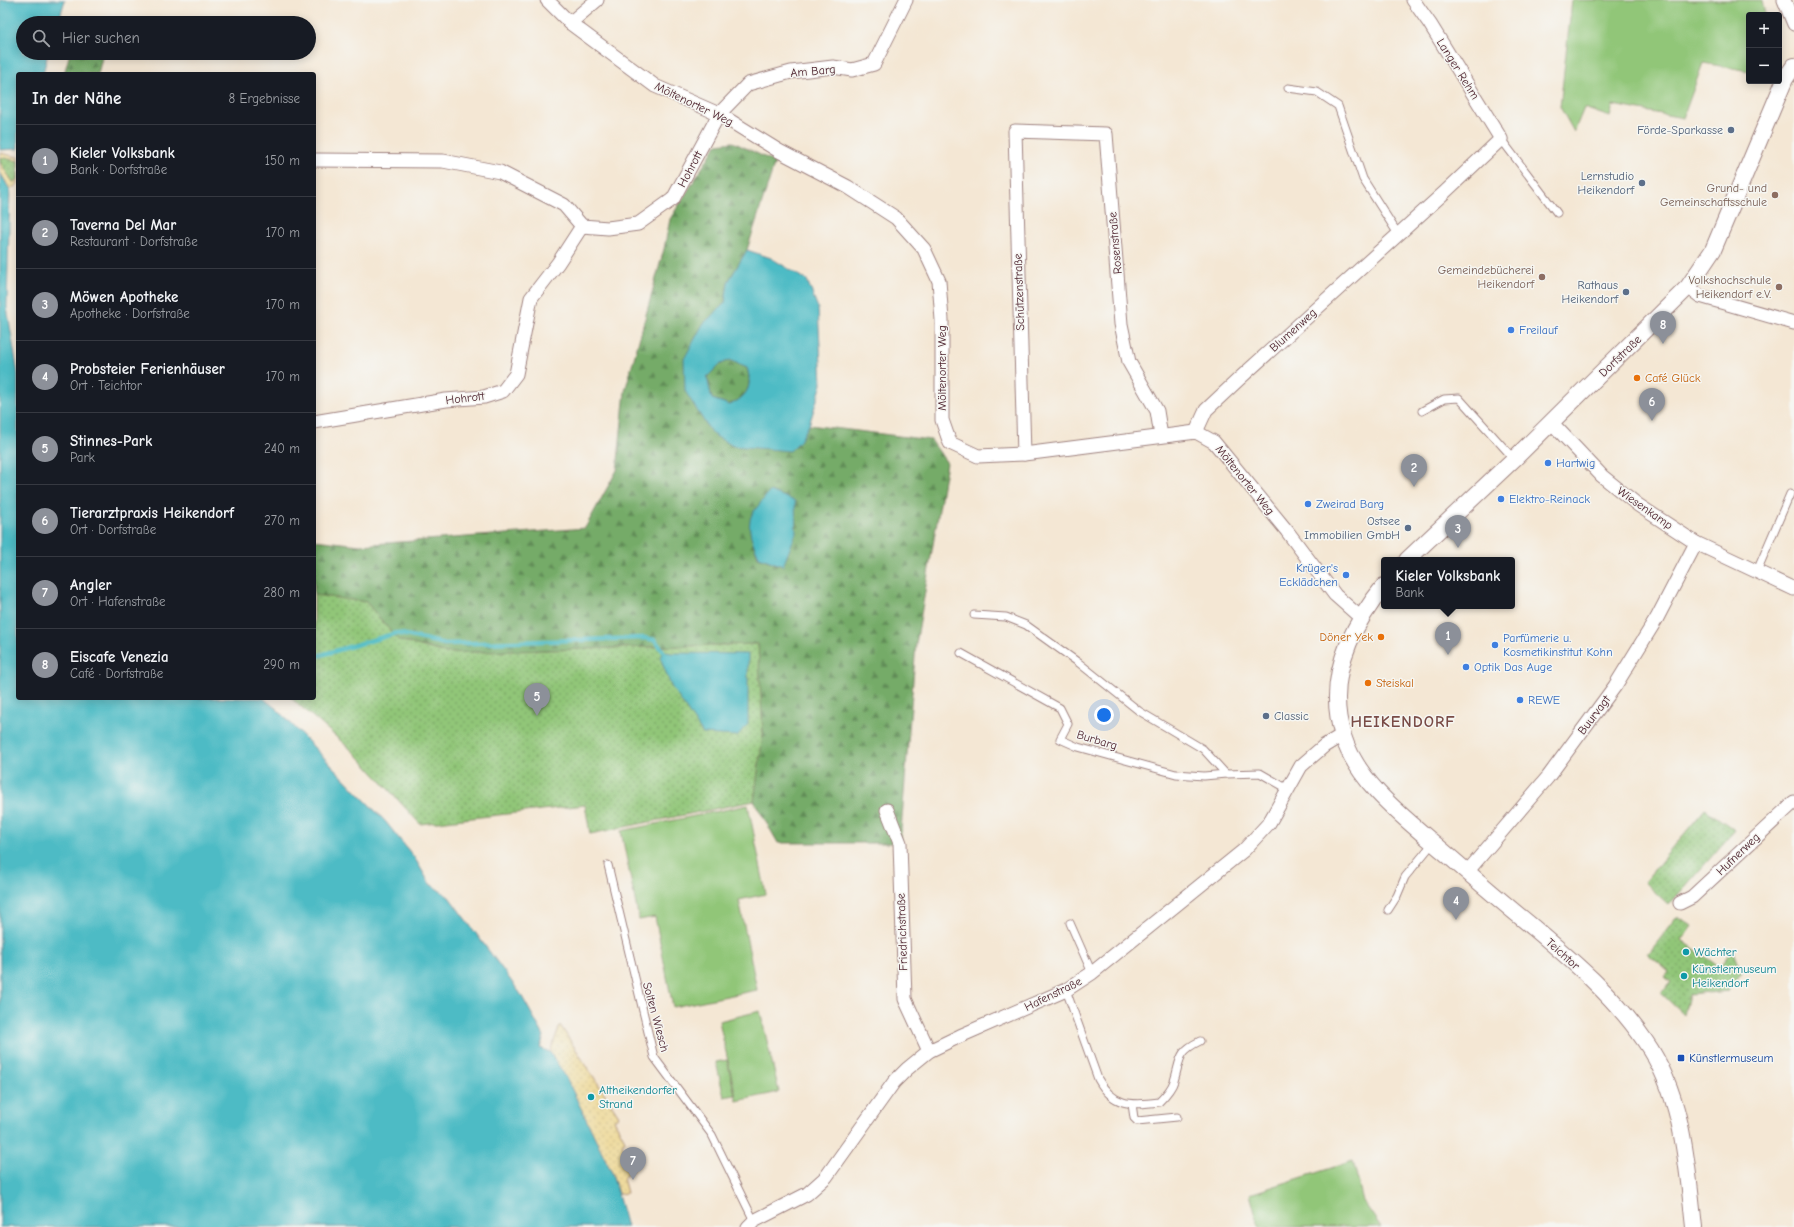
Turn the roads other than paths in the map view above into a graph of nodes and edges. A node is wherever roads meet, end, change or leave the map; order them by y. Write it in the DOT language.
graph roads {
  1 [pos="547,0"];
  2 [pos="597,0"];
  3 [pos="906,0"];
  4 [pos="1413,0"];
  5 [pos="1784,0"];
  6 [pos="570,23"];
  7 [pos="1794,24"];
  8 [pos="1794,66"];
  9 [pos="1288,88"];
  10 [pos="719,114"];
  11 [pos="1015,131"];
  12 [pos="1501,139"];
  13 [pos="316,160"];
  14 [pos="1557,213"];
  15 [pos="582,226"];
  16 [pos="1398,234"];
  17 [pos="1688,287"];
  18 [pos="1794,323"];
  19 [pos="1422,411"];
  20 [pos="316,422"];
  21 [pos="1550,422"];
  22 [pos="1196,432"];
  23 [pos="1161,436"];
  24 [pos="1024,454"];
  25 [pos="1514,459"];
  26 [pos="1790,494"];
  27 [pos="1696,542"];
  28 [pos="1410,557"];
  29 [pos="1757,571"];
  30 [pos="1794,589"];
  31 [pos="1381,590"];
  32 [pos="974,615"];
  33 [pos="1361,618"];
  34 [pos="961,653"];
  35 [pos="1342,735"];
  36 [pos="1226,774"];
  37 [pos="1288,789"];
  38 [pos="1794,802"];
  39 [pos="887,810"];
  40 [pos="1434,843"];
  41 [pos="608,865"];
  42 [pos="1467,872"];
  43 [pos="1680,903"];
  44 [pos="1388,910"];
  45 [pos="1070,923"];
  46 [pos="1092,973"];
  47 [pos="1066,990"];
  48 [pos="1200,1041"];
  49 [pos="929,1051"];
  50 [pos="1132,1104"];
  51 [pos="1177,1117"];
  52 [pos="751,1224"];
  53 [pos="1694,1227"];
  1 -- 6 [label="street, Möltenorter Weg"];
  2 -- 6 [label="street"];
  3 -- 10 [label="street, Am Barg"];
  4 -- 12 [label="street, Langer Rehm"];
  5 -- 7 [label="street"];
  6 -- 10 [label="street, Möltenorter Weg"];
  8 -- 17 [label="street, Dorfstraße"];
  9 -- 16 [label="lane"];
  10 -- 15 [label="street, Hohrott"];
  10 -- 24 [label="street, Möltenorter Weg"];
  11 -- 23 [label="street, Rosenstraße"];
  11 -- 24 [label="street, Schützenstraße"];
  12 -- 14 [label="lane"];
  12 -- 16 [label="street, Blumenweg"];
  13 -- 15 [label="street"];
  15 -- 20 [label="street, Hohrott"];
  16 -- 22 [label="street, Blumenweg"];
  17 -- 18 [label="street"];
  17 -- 21 [label="street, Dorfstraße"];
  19 -- 25 [label="lane"];
  21 -- 25 [label="street, Dorfstraße"];
  21 -- 27 [label="street, Wiesenkamp"];
  22 -- 23 [label="street, Möltenorter Weg"];
  22 -- 33 [label="street, Möltenorter Weg"];
  23 -- 24 [label="street, Möltenorter Weg"];
  25 -- 28 [label="street, Dorfstraße"];
  26 -- 29 [label="lane"];
  27 -- 29 [label="street, Wiesenkamp"];
  27 -- 42 [label="street, Buurvagt"];
  29 -- 30 [label="street, Wiesenkamp"];
  31 -- 33 [label="street"];
  32 -- 36 [label="lane"];
  33 -- 35 [label="street"];
  34 -- 36 [label="lane, Burbarg"];
  35 -- 37 [label="street, Hafenstraße"];
  35 -- 40 [label="street, Teichtor"];
  36 -- 37 [label="lane, Burbarg"];
  37 -- 46 [label="street, Hafenstraße"];
  38 -- 43 [label="street, Hufnerweg"];
  39 -- 49 [label="street, Friedrichstraße"];
  40 -- 42 [label="street, Teichtor"];
  40 -- 44 [label="lane"];
  41 -- 52 [label="lane, Solten Wiesch"];
  42 -- 53 [label="street, Teichtor"];
  45 -- 46 [label="lane"];
  46 -- 47 [label="street, Hafenstraße"];
  47 -- 49 [label="street, Hafenstraße"];
  47 -- 50 [label="lane"];
  48 -- 50 [label="lane"];
  49 -- 52 [label="street, Hafenstraße"];
  50 -- 51 [label="lane"];
}
